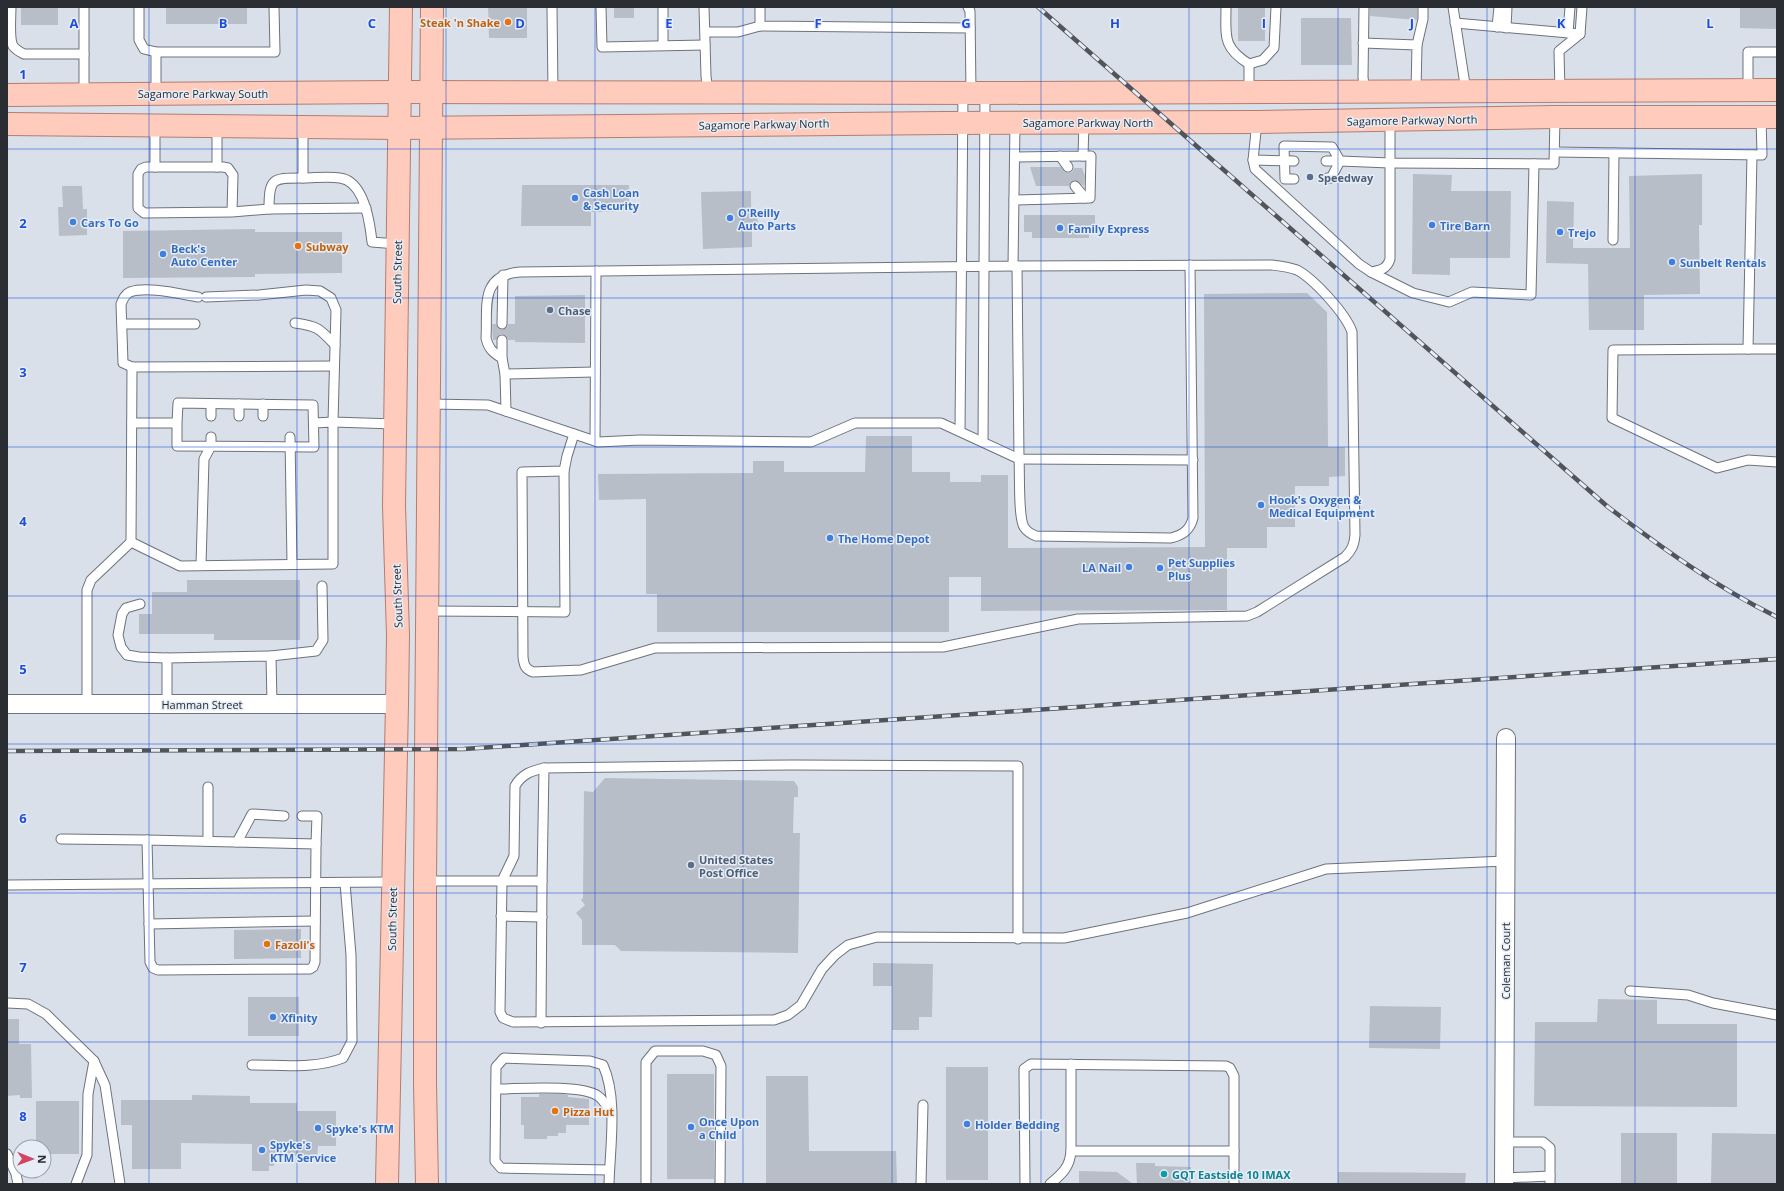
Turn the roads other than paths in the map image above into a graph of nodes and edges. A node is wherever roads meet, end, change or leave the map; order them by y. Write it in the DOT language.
graph roads {
  1 [pos="11,7"];
  2 [pos="84,7"];
  3 [pos="139,7"];
  4 [pos="274,7"];
  5 [pos="401,7"];
  6 [pos="432,7"];
  7 [pos="552,7"];
  8 [pos="601,7"];
  9 [pos="663,7"];
  10 [pos="704,7"];
  11 [pos="760,7"];
  12 [pos="968,7"];
  13 [pos="1226,7"];
  14 [pos="1276,7"];
  15 [pos="1364,7"];
  16 [pos="1423,7"];
  17 [pos="1453,7"];
  18 [pos="1499,7"];
  19 [pos="1508,7"];
  20 [pos="1570,7"];
  21 [pos="1582,7"];
  22 [pos="1455,23"];
  23 [pos="760,26"];
  24 [pos="1502,27"];
  25 [pos="970,28"];
  26 [pos="705,32"];
  27 [pos="1568,33"];
  28 [pos="1580,34"];
  29 [pos="1363,43"];
  30 [pos="706,44"];
  31 [pos="1417,45"];
  32 [pos="663,46"];
  33 [pos="156,52"];
  34 [pos="1777,52"];
  35 [pos="84,54"];
  36 [pos="1250,64"];
  37 [pos="1748,90"];
  38 [pos="1777,90"];
  39 [pos="1416,91"];
  40 [pos="1466,91"];
  41 [pos="1560,91"];
  42 [pos="399,92"];
  43 [pos="430,92"];
  44 [pos="553,92"];
  45 [pos="708,92"];
  46 [pos="1250,92"];
  47 [pos="1365,92"];
  48 [pos="973,93"];
  49 [pos="84,94"];
  50 [pos="156,94"];
  51 [pos="7,95"];
  52 [pos="1555,117"];
  53 [pos="1769,117"];
  54 [pos="1390,121"];
  55 [pos="985,122"];
  56 [pos="1084,122"];
  57 [pos="1257,122"];
  58 [pos="963,123"];
  59 [pos="1015,123"];
  60 [pos="7,124"];
  61 [pos="155,125"];
  62 [pos="217,126"];
  63 [pos="303,127"];
  64 [pos="399,128"];
  65 [pos="430,128"];
  66 [pos="1554,152"];
  67 [pos="1614,153"];
  68 [pos="1752,154"];
  69 [pos="1060,156"];
  70 [pos="1083,156"];
  71 [pos="1015,157"];
  72 [pos="1253,160"];
  73 [pos="1283,161"];
  74 [pos="1294,161"];
  75 [pos="1326,161"];
  76 [pos="1340,161"];
  77 [pos="1390,163"];
  78 [pos="1534,164"];
  79 [pos="155,166"];
  80 [pos="217,167"];
  81 [pos="1068,168"];
  82 [pos="303,178"];
  83 [pos="1294,178"];
  84 [pos="1327,178"];
  85 [pos="1075,186"];
  86 [pos="1085,198"];
  87 [pos="1014,200"];
  88 [pos="366,208"];
  89 [pos="269,209"];
  90 [pos="232,212"];
  91 [pos="1612,240"];
  92 [pos="397,244"];
  93 [pos="1190,265"];
  94 [pos="961,266"];
  95 [pos="983,266"];
  96 [pos="1015,266"];
  97 [pos="596,271"];
  98 [pos="1371,272"];
  99 [pos="503,275"];
  100 [pos="295,323"];
  101 [pos="122,324"];
  102 [pos="195,324"];
  103 [pos="502,324"];
  104 [pos="502,340"];
  105 [pos="335,345"];
  106 [pos="1748,349"];
  107 [pos="1777,349"];
  108 [pos="502,358"];
  109 [pos="334,366"];
  110 [pos="132,367"];
  111 [pos="595,372"];
  112 [pos="505,374"];
  113 [pos="211,404"];
  114 [pos="239,404"];
  115 [pos="263,404"];
  116 [pos="428,404"];
  117 [pos="506,411"];
  118 [pos="211,416"];
  119 [pos="239,416"];
  120 [pos="263,416"];
  121 [pos="333,422"];
  122 [pos="132,423"];
  123 [pos="314,423"];
  124 [pos="177,424"];
  125 [pos="395,424"];
  126 [pos="960,431"];
  127 [pos="574,434"];
  128 [pos="263,437"];
  129 [pos="290,437"];
  130 [pos="595,441"];
  131 [pos="211,442"];
  132 [pos="983,442"];
  133 [pos="264,447"];
  134 [pos="291,447"];
  135 [pos="1019,459"];
  136 [pos="1193,460"];
  137 [pos="1777,462"];
  138 [pos="564,471"];
  139 [pos="131,542"];
  140 [pos="292,564"];
  141 [pos="201,565"];
  142 [pos="322,586"];
  143 [pos="140,604"];
  144 [pos="427,612"];
  145 [pos="522,612"];
  146 [pos="271,656"];
  147 [pos="167,658"];
  148 [pos="7,704"];
  149 [pos="87,704"];
  150 [pos="167,704"];
  151 [pos="272,704"];
  152 [pos="397,704"];
  153 [pos="1506,738"];
  154 [pos="544,768"];
  155 [pos="208,788"];
  156 [pos="284,816"];
  157 [pos="302,816"];
  158 [pos="61,839"];
  159 [pos="148,840"];
  160 [pos="208,841"];
  161 [pos="237,842"];
  162 [pos="316,844"];
  163 [pos="1505,861"];
  164 [pos="425,881"];
  165 [pos="502,881"];
  166 [pos="542,881"];
  167 [pos="345,882"];
  168 [pos="393,882"];
  169 [pos="315,883"];
  170 [pos="148,884"];
  171 [pos="7,885"];
  172 [pos="501,916"];
  173 [pos="542,917"];
  174 [pos="315,921"];
  175 [pos="149,924"];
  176 [pos="1018,939"];
  177 [pos="1630,991"];
  178 [pos="7,1003"];
  179 [pos="1777,1015"];
  180 [pos="541,1023"];
  181 [pos="94,1061"];
  182 [pos="1071,1064"];
  183 [pos="252,1065"];
  184 [pos="496,1089"];
  185 [pos="922,1105"];
  186 [pos="611,1113"];
  187 [pos="1504,1142"];
  188 [pos="1071,1151"];
  189 [pos="1234,1151"];
  190 [pos="7,1154"];
  191 [pos="609,1170"];
  192 [pos="1550,1180"];
  193 [pos="1504,1181"];
  194 [pos="18,1184"];
  195 [pos="76,1184"];
  196 [pos="120,1184"];
  197 [pos="387,1184"];
  198 [pos="427,1184"];
  199 [pos="608,1184"];
  200 [pos="646,1184"];
  201 [pos="720,1184"];
  202 [pos="922,1184"];
  203 [pos="1025,1184"];
  204 [pos="1050,1184"];
  205 [pos="1234,1184"];
  1 -- 35 [label="lane"];
  2 -- 35 [label="lane"];
  3 -- 33 [label="lane"];
  4 -- 33 [label="lane"];
  5 -- 42 [label="main road, South Street"];
  6 -- 43 [label="main road"];
  7 -- 44 [label="lane"];
  8 -- 32 [label="lane"];
  9 -- 32 [label="lane"];
  10 -- 26 [label="lane"];
  11 -- 23 [label="lane"];
  12 -- 25 [label="lane"];
  13 -- 36 [label="lane"];
  14 -- 36 [label="lane"];
  15 -- 29 [label="lane"];
  16 -- 31 [label="lane"];
  17 -- 22 [label="lane"];
  18 -- 24 [label="lane"];
  19 -- 24 [label="lane"];
  20 -- 27 [label="lane"];
  21 -- 28 [label="lane"];
  22 -- 24 [label="lane"];
  22 -- 40 [label="lane"];
  23 -- 25 [label="lane"];
  23 -- 26 [label="lane"];
  24 -- 27 [label="lane"];
  25 -- 48 [label="lane"];
  26 -- 30 [label="lane"];
  27 -- 28 [label="lane"];
  28 -- 41 [label="lane"];
  29 -- 31 [label="lane"];
  29 -- 47 [label="lane"];
  30 -- 32 [label="lane"];
  30 -- 45 [label="lane"];
  31 -- 39 [label="lane"];
  33 -- 50 [label="lane"];
  34 -- 37 [label="lane"];
  35 -- 49 [label="lane"];
  36 -- 46 [label="lane"];
  37 -- 38 [label="main road"];
  37 -- 41 [label="main road"];
  39 -- 40 [label="main road"];
  39 -- 47 [label="main road"];
  40 -- 41 [label="main road"];
  42 -- 43 [label="main road"];
  42 -- 50 [label="main road, Sagamore Parkway South"];
  42 -- 64 [label="main road, South Street"];
  43 -- 44 [label="main road"];
  43 -- 65 [label="main road"];
  44 -- 45 [label="main road"];
  45 -- 48 [label="main road"];
  46 -- 47 [label="main road"];
  46 -- 48 [label="main road"];
  48 -- 55 [label="lane"];
  48 -- 58 [label="lane"];
  49 -- 50 [label="main road, Sagamore Parkway South"];
  49 -- 51 [label="main road, Sagamore Parkway South"];
  52 -- 53 [label="main road, Sagamore Parkway North"];
  52 -- 54 [label="main road, Sagamore Parkway North"];
  52 -- 66 [label="lane"];
  53 -- 68 [label="lane"];
  54 -- 57 [label="main road, Sagamore Parkway North"];
  54 -- 77 [label="lane"];
  55 -- 58 [label="main road, Sagamore Parkway North"];
  55 -- 59 [label="main road, Sagamore Parkway North"];
  55 -- 95 [label="lane"];
  56 -- 57 [label="main road, Sagamore Parkway North"];
  56 -- 59 [label="main road, Sagamore Parkway North"];
  56 -- 70 [label="lane"];
  57 -- 72 [label="lane"];
  58 -- 65 [label="main road, Sagamore Parkway North"];
  58 -- 94 [label="lane"];
  59 -- 71 [label="lane"];
  60 -- 61 [label="main road"];
  61 -- 62 [label="main road"];
  61 -- 79 [label="lane"];
  62 -- 63 [label="main road"];
  62 -- 80 [label="lane"];
  63 -- 64 [label="main road"];
  63 -- 82 [label="lane"];
  64 -- 65 [label="main road, Sagamore Parkway North"];
  64 -- 92 [label="main road, South Street"];
  65 -- 116 [label="main road"];
  66 -- 67 [label="lane"];
  66 -- 78 [label="lane"];
  67 -- 68 [label="lane"];
  67 -- 91 [label="lane"];
  68 -- 106 [label="lane"];
  69 -- 70 [label="lane"];
  69 -- 71 [label="lane"];
  69 -- 81 [label="lane"];
  70 -- 86 [label="lane"];
  71 -- 87 [label="lane"];
  72 -- 73 [label="lane"];
  72 -- 98 [label="lane"];
  73 -- 74 [label="lane"];
  73 -- 76 [label="lane"];
  73 -- 83 [label="lane"];
  75 -- 76 [label="lane"];
  76 -- 77 [label="lane"];
  76 -- 84 [label="lane"];
  77 -- 78 [label="lane"];
  77 -- 98 [label="lane"];
  78 -- 98 [label="lane"];
  79 -- 80 [label="lane"];
  79 -- 90 [label="lane"];
  80 -- 90 [label="lane"];
  82 -- 88 [label="lane"];
  82 -- 89 [label="lane"];
  85 -- 86 [label="lane"];
  86 -- 87 [label="lane"];
  87 -- 96 [label="lane"];
  88 -- 89 [label="lane"];
  88 -- 92 [label="lane"];
  89 -- 90 [label="lane"];
  92 -- 125 [label="main road, South Street"];
  93 -- 96 [label="lane"];
  93 -- 136 [label="lane"];
  93 -- 145 [label="lane"];
  94 -- 95 [label="lane"];
  94 -- 97 [label="lane"];
  94 -- 126 [label="lane"];
  95 -- 96 [label="lane"];
  95 -- 132 [label="lane"];
  96 -- 135 [label="lane"];
  97 -- 99 [label="lane"];
  97 -- 111 [label="lane"];
  99 -- 103 [label="lane"];
  99 -- 108 [label="lane"];
  100 -- 105 [label="lane"];
  101 -- 102 [label="lane"];
  101 -- 105 [label="lane"];
  101 -- 110 [label="lane"];
  104 -- 108 [label="lane"];
  105 -- 109 [label="lane"];
  106 -- 107 [label="lane"];
  106 -- 137 [label="lane"];
  108 -- 112 [label="lane"];
  109 -- 110 [label="lane"];
  109 -- 121 [label="lane"];
  110 -- 122 [label="lane"];
  111 -- 112 [label="lane"];
  111 -- 130 [label="lane"];
  112 -- 117 [label="lane"];
  113 -- 114 [label="lane"];
  113 -- 118 [label="lane"];
  113 -- 124 [label="lane"];
  114 -- 115 [label="lane"];
  114 -- 119 [label="lane"];
  115 -- 120 [label="lane"];
  115 -- 123 [label="lane"];
  116 -- 117 [label="lane"];
  116 -- 144 [label="main road"];
  117 -- 127 [label="lane"];
  121 -- 123 [label="lane"];
  121 -- 125 [label="lane"];
  121 -- 140 [label="lane"];
  122 -- 124 [label="lane"];
  122 -- 139 [label="lane"];
  123 -- 134 [label="lane"];
  124 -- 131 [label="lane"];
  125 -- 152 [label="main road, South Street"];
  126 -- 130 [label="lane"];
  126 -- 132 [label="lane"];
  127 -- 130 [label="lane"];
  127 -- 138 [label="lane"];
  128 -- 133 [label="lane"];
  129 -- 134 [label="lane"];
  131 -- 133 [label="lane"];
  131 -- 141 [label="lane"];
  132 -- 135 [label="lane"];
  133 -- 134 [label="lane"];
  134 -- 140 [label="lane"];
  135 -- 136 [label="lane"];
  135 -- 136 [label="lane"];
  138 -- 145 [label="lane"];
  138 -- 145 [label="lane"];
  139 -- 141 [label="lane"];
  139 -- 149 [label="lane"];
  140 -- 141 [label="lane"];
  142 -- 146 [label="lane"];
  143 -- 147 [label="lane"];
  144 -- 145 [label="lane"];
  144 -- 164 [label="main road"];
  146 -- 147 [label="lane"];
  146 -- 151 [label="lane"];
  147 -- 150 [label="lane"];
  148 -- 149 [label="street, Hamman Street"];
  149 -- 150 [label="street, Hamman Street"];
  150 -- 151 [label="street, Hamman Street"];
  151 -- 152 [label="street, Hamman Street"];
  152 -- 168 [label="main road, South Street"];
  153 -- 163 [label="street, Coleman Court"];
  154 -- 165 [label="lane"];
  154 -- 166 [label="lane"];
  154 -- 176 [label="lane"];
  155 -- 160 [label="lane"];
  156 -- 161 [label="lane"];
  157 -- 162 [label="lane"];
  158 -- 159 [label="lane"];
  159 -- 160 [label="lane"];
  159 -- 170 [label="lane"];
  160 -- 161 [label="lane"];
  161 -- 162 [label="lane"];
  162 -- 169 [label="lane"];
  163 -- 176 [label="lane"];
  163 -- 187 [label="street, Coleman Court"];
  164 -- 165 [label="lane"];
  164 -- 168 [label="main road"];
  164 -- 198 [label="main road"];
  165 -- 166 [label="lane"];
  165 -- 172 [label="lane"];
  166 -- 173 [label="lane"];
  167 -- 168 [label="lane"];
  167 -- 169 [label="lane"];
  167 -- 183 [label="lane"];
  168 -- 197 [label="main road, South Street"];
  169 -- 170 [label="lane"];
  169 -- 174 [label="lane"];
  170 -- 171 [label="lane"];
  170 -- 175 [label="lane"];
  172 -- 173 [label="lane"];
  172 -- 180 [label="lane"];
  173 -- 180 [label="lane"];
  174 -- 175 [label="lane"];
  174 -- 175 [label="lane"];
  176 -- 180 [label="lane"];
  177 -- 179 [label="lane"];
  178 -- 181 [label="lane"];
  181 -- 195 [label="lane"];
  181 -- 196 [label="lane"];
  182 -- 188 [label="lane"];
  182 -- 189 [label="lane"];
  182 -- 203 [label="lane"];
  184 -- 186 [label="lane"];
  184 -- 186 [label="lane"];
  184 -- 191 [label="lane"];
  185 -- 202 [label="lane"];
  186 -- 191 [label="lane"];
  187 -- 192 [label="lane"];
  187 -- 193 [label="street, Coleman Court"];
  188 -- 189 [label="lane"];
  188 -- 204 [label="lane"];
  189 -- 205 [label="lane"];
  190 -- 194 [label="lane"];
  191 -- 199 [label="lane"];
  192 -- 193 [label="lane"];
  200 -- 201 [label="lane"];
}
